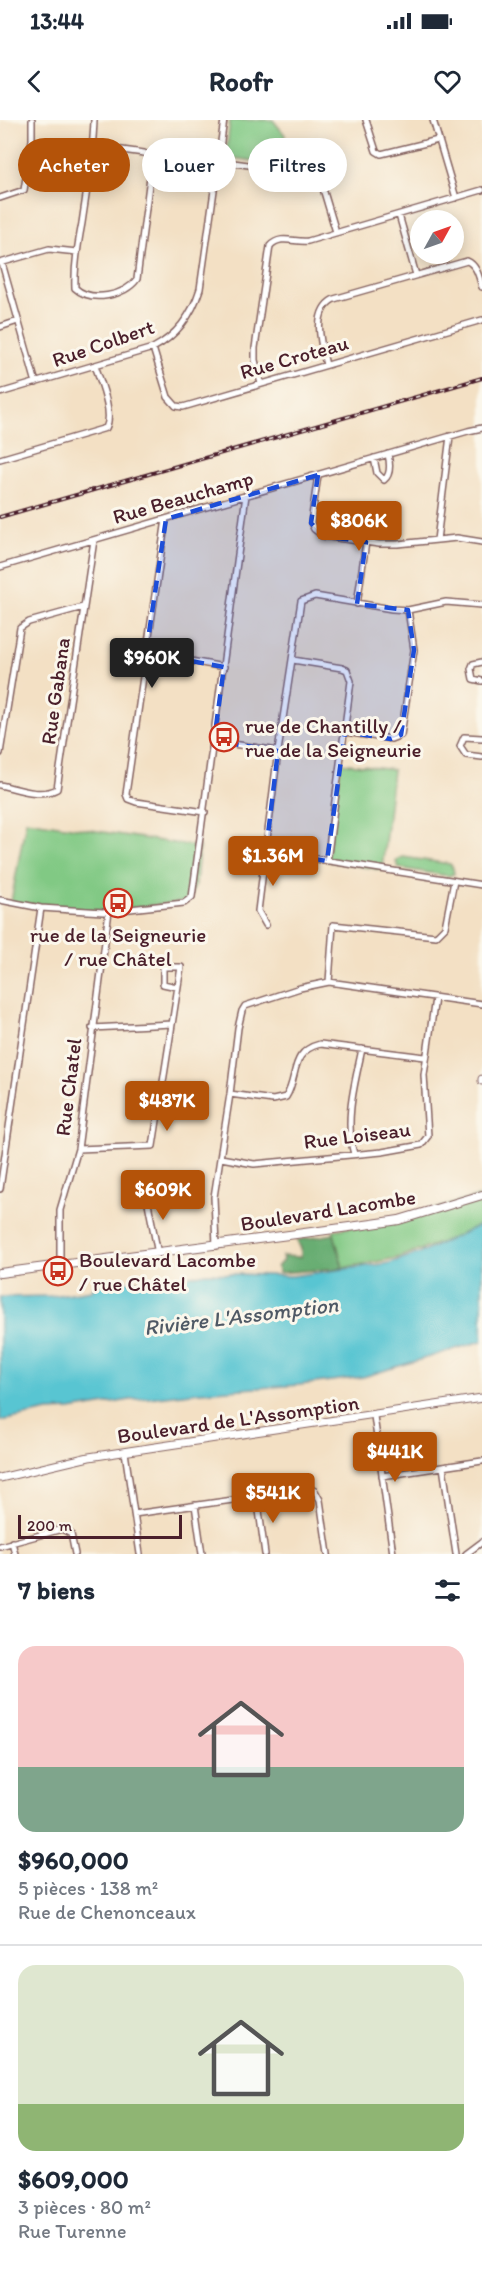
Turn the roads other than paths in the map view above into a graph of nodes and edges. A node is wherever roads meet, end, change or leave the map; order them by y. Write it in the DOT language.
graph roads {
  1 [pos="32,120"];
  2 [pos="94,120"];
  3 [pos="224,120"];
  4 [pos="366,120"];
  5 [pos="433,120"];
  6 [pos="93,138"];
  7 [pos="222,138"];
  8 [pos="438,140"];
  9 [pos="130,151"];
  10 [pos="236,162"];
  11 [pos="482,190"];
  12 [pos="86,192"];
  13 [pos="214,192"];
  14 [pos="0,198"];
  15 [pos="456,198"];
  16 [pos="399,215"];
  17 [pos="336,232"];
  18 [pos="77,252"];
  19 [pos="1,263"];
  20 [pos="416,275"];
  21 [pos="482,287"];
  22 [pos="482,320"];
  23 [pos="18,321"];
  24 [pos="0,327"];
  25 [pos="153,348"];
  26 [pos="95,365"];
  27 [pos="327,365"];
  28 [pos="36,382"];
  29 [pos="261,384"];
  30 [pos="0,393"];
  31 [pos="482,428"];
  32 [pos="450,436"];
  33 [pos="388,454"];
  34 [pos="374,458"];
  35 [pos="0,459"];
  36 [pos="318,475"];
  37 [pos="246,495"];
  38 [pos="166,519"];
  39 [pos="94,540"];
  40 [pos="437,540"];
  41 [pos="366,542"];
  42 [pos="482,542"];
  43 [pos="0,567"];
  44 [pos="357,604"];
  45 [pos="482,605"];
  46 [pos="83,607"];
  47 [pos="408,610"];
  48 [pos="146,653"];
  49 [pos="293,660"];
  50 [pos="482,663"];
  51 [pos="224,667"];
  52 [pos="482,681"];
  53 [pos="345,732"];
  54 [pos="482,738"];
  55 [pos="214,741"];
  56 [pos="278,751"];
  57 [pos="0,753"];
  58 [pos="482,757"];
  59 [pos="0,785"];
  60 [pos="205,812"];
  61 [pos="266,851"];
  62 [pos="327,861"];
  63 [pos="454,881"];
  64 [pos="482,885"];
  65 [pos="0,900"];
  66 [pos="41,908"];
  67 [pos="109,911"];
  68 [pos="266,925"];
  69 [pos="329,982"];
  70 [pos="177,987"];
  71 [pos="435,998"];
  72 [pos="482,1004"];
  73 [pos="172,1024"];
  74 [pos="92,1028"];
  75 [pos="362,1049"];
  76 [pos="425,1057"];
  77 [pos="230,1094"];
  78 [pos="3,1145"];
  79 [pos="78,1149"];
  80 [pos="354,1154"];
  81 [pos="220,1158"];
  82 [pos="0,1189"];
  83 [pos="146,1193"];
  84 [pos="482,1195"];
  85 [pos="216,1246"];
  86 [pos="158,1254"];
  87 [pos="60,1266"];
  88 [pos="0,1273"];
  89 [pos="482,1398"];
  90 [pos="374,1416"];
  91 [pos="125,1452"];
  92 [pos="482,1461"];
  93 [pos="443,1467"];
  94 [pos="382,1476"];
  95 [pos="0,1478"];
  96 [pos="257,1496"];
  97 [pos="195,1505"];
  98 [pos="134,1514"];
  99 [pos="12,1542"];
  100 [pos="482,1542"];
  101 [pos="0,1546"];
  102 [pos="15,1554"];
  103 [pos="75,1554"];
  104 [pos="140,1554"];
  105 [pos="202,1554"];
  106 [pos="265,1554"];
  107 [pos="328,1554"];
  108 [pos="393,1554"];
  109 [pos="456,1554"];
  110 [pos="466,1554"];
  1 -- 14 [label="street"];
  2 -- 6 [label="street"];
  3 -- 7 [label="street, Rue Colbert"];
  4 -- 8 [label="street"];
  5 -- 8 [label="street"];
  8 -- 15 [label="street"];
  9 -- 18 [label="street"];
  10 -- 17 [label="street"];
  11 -- 15 [label="street"];
  12 -- 18 [label="street"];
  13 -- 25 [label="street, Rue Colbert"];
  15 -- 16 [label="street"];
  16 -- 17 [label="street"];
  16 -- 20 [label="street"];
  17 -- 29 [label="street"];
  18 -- 19 [label="street"];
  19 -- 23 [label="street"];
  20 -- 21 [label="street"];
  20 -- 27 [label="street"];
  22 -- 27 [label="street, Rue Croteau"];
  23 -- 24 [label="street"];
  23 -- 28 [label="street"];
  25 -- 26 [label="street, Rue Colbert"];
  25 -- 29 [label="street, Rue Croteau"];
  26 -- 28 [label="street, Rue Colbert"];
  26 -- 35 [label="street"];
  27 -- 29 [label="street, Rue Croteau"];
  28 -- 30 [label="street, Rue Colbert"];
  31 -- 32 [label="street, Rue Beauchamp"];
  32 -- 33 [label="street, Rue Beauchamp"];
  32 -- 40 [label="street"];
  33 -- 34 [label="street, Rue Beauchamp"];
  33 -- 34 [label="street"];
  34 -- 36 [label="street, Rue Beauchamp"];
  36 -- 37 [label="street, Rue Beauchamp"];
  36 -- 41 [label="street"];
  37 -- 38 [label="street, Rue Beauchamp"];
  37 -- 51 [label="street"];
  38 -- 39 [label="street, Rue Beauchamp"];
  38 -- 48 [label="street"];
  39 -- 43 [label="street, Rue Beauchamp"];
  39 -- 46 [label="street, Rue Gabana"];
  40 -- 41 [label="street"];
  40 -- 42 [label="street"];
  41 -- 44 [label="street"];
  44 -- 47 [label="street"];
  44 -- 49 [label="street"];
  45 -- 47 [label="street"];
  46 -- 57 [label="street"];
  46 -- 59 [label="street, Rue Gabana"];
  47 -- 53 [label="street"];
  48 -- 51 [label="street"];
  48 -- 60 [label="street"];
  49 -- 53 [label="street"];
  49 -- 56 [label="street"];
  50 -- 52 [label="street"];
  51 -- 55 [label="street"];
  53 -- 62 [label="street"];
  54 -- 58 [label="street"];
  55 -- 56 [label="street"];
  55 -- 60 [label="street"];
  56 -- 61 [label="street"];
  60 -- 67 [label="street"];
  61 -- 62 [label="street"];
  61 -- 68 [label="street"];
  62 -- 63 [label="street"];
  63 -- 64 [label="street"];
  63 -- 69 [label="street"];
  65 -- 66 [label="street"];
  66 -- 67 [label="street"];
  66 -- 78 [label="street"];
  67 -- 74 [label="street, Rue Chatel"];
  69 -- 71 [label="street"];
  69 -- 77 [label="street"];
  70 -- 70 [label="street"];
  70 -- 73 [label="street"];
  71 -- 72 [label="street"];
  71 -- 76 [label="street, Rue Loiseau"];
  73 -- 74 [label="street"];
  73 -- 79 [label="street"];
  74 -- 79 [label="street, Rue Chatel"];
  75 -- 76 [label="street"];
  75 -- 77 [label="street"];
  75 -- 80 [label="street"];
  76 -- 80 [label="street, Rue Loiseau"];
  77 -- 81 [label="street"];
  78 -- 82 [label="street"];
  79 -- 87 [label="street, Rue Chatel"];
  80 -- 81 [label="street, Rue Loiseau"];
  81 -- 85 [label="street"];
  83 -- 86 [label="street"];
  84 -- 85 [label="main road, Boulevard Lacombe"];
  85 -- 86 [label="main road, Boulevard Lacombe"];
  86 -- 87 [label="main road, Boulevard Lacombe"];
  87 -- 88 [label="main road, Boulevard Lacombe"];
  89 -- 90 [label="street, Boulevard de L'Assomption"];
  90 -- 91 [label="street, Boulevard de L'Assomption"];
  90 -- 94 [label="street"];
  91 -- 95 [label="street, Boulevard de L'Assomption"];
  91 -- 98 [label="street"];
  92 -- 93 [label="street"];
  93 -- 94 [label="street"];
  93 -- 109 [label="street"];
  94 -- 108 [label="street"];
  96 -- 97 [label="street"];
  96 -- 106 [label="street"];
  96 -- 107 [label="street"];
  97 -- 98 [label="street"];
  97 -- 105 [label="street"];
  98 -- 104 [label="street"];
  99 -- 101 [label="street"];
  99 -- 102 [label="street"];
  99 -- 103 [label="street"];
  100 -- 110 [label="street"];
}
